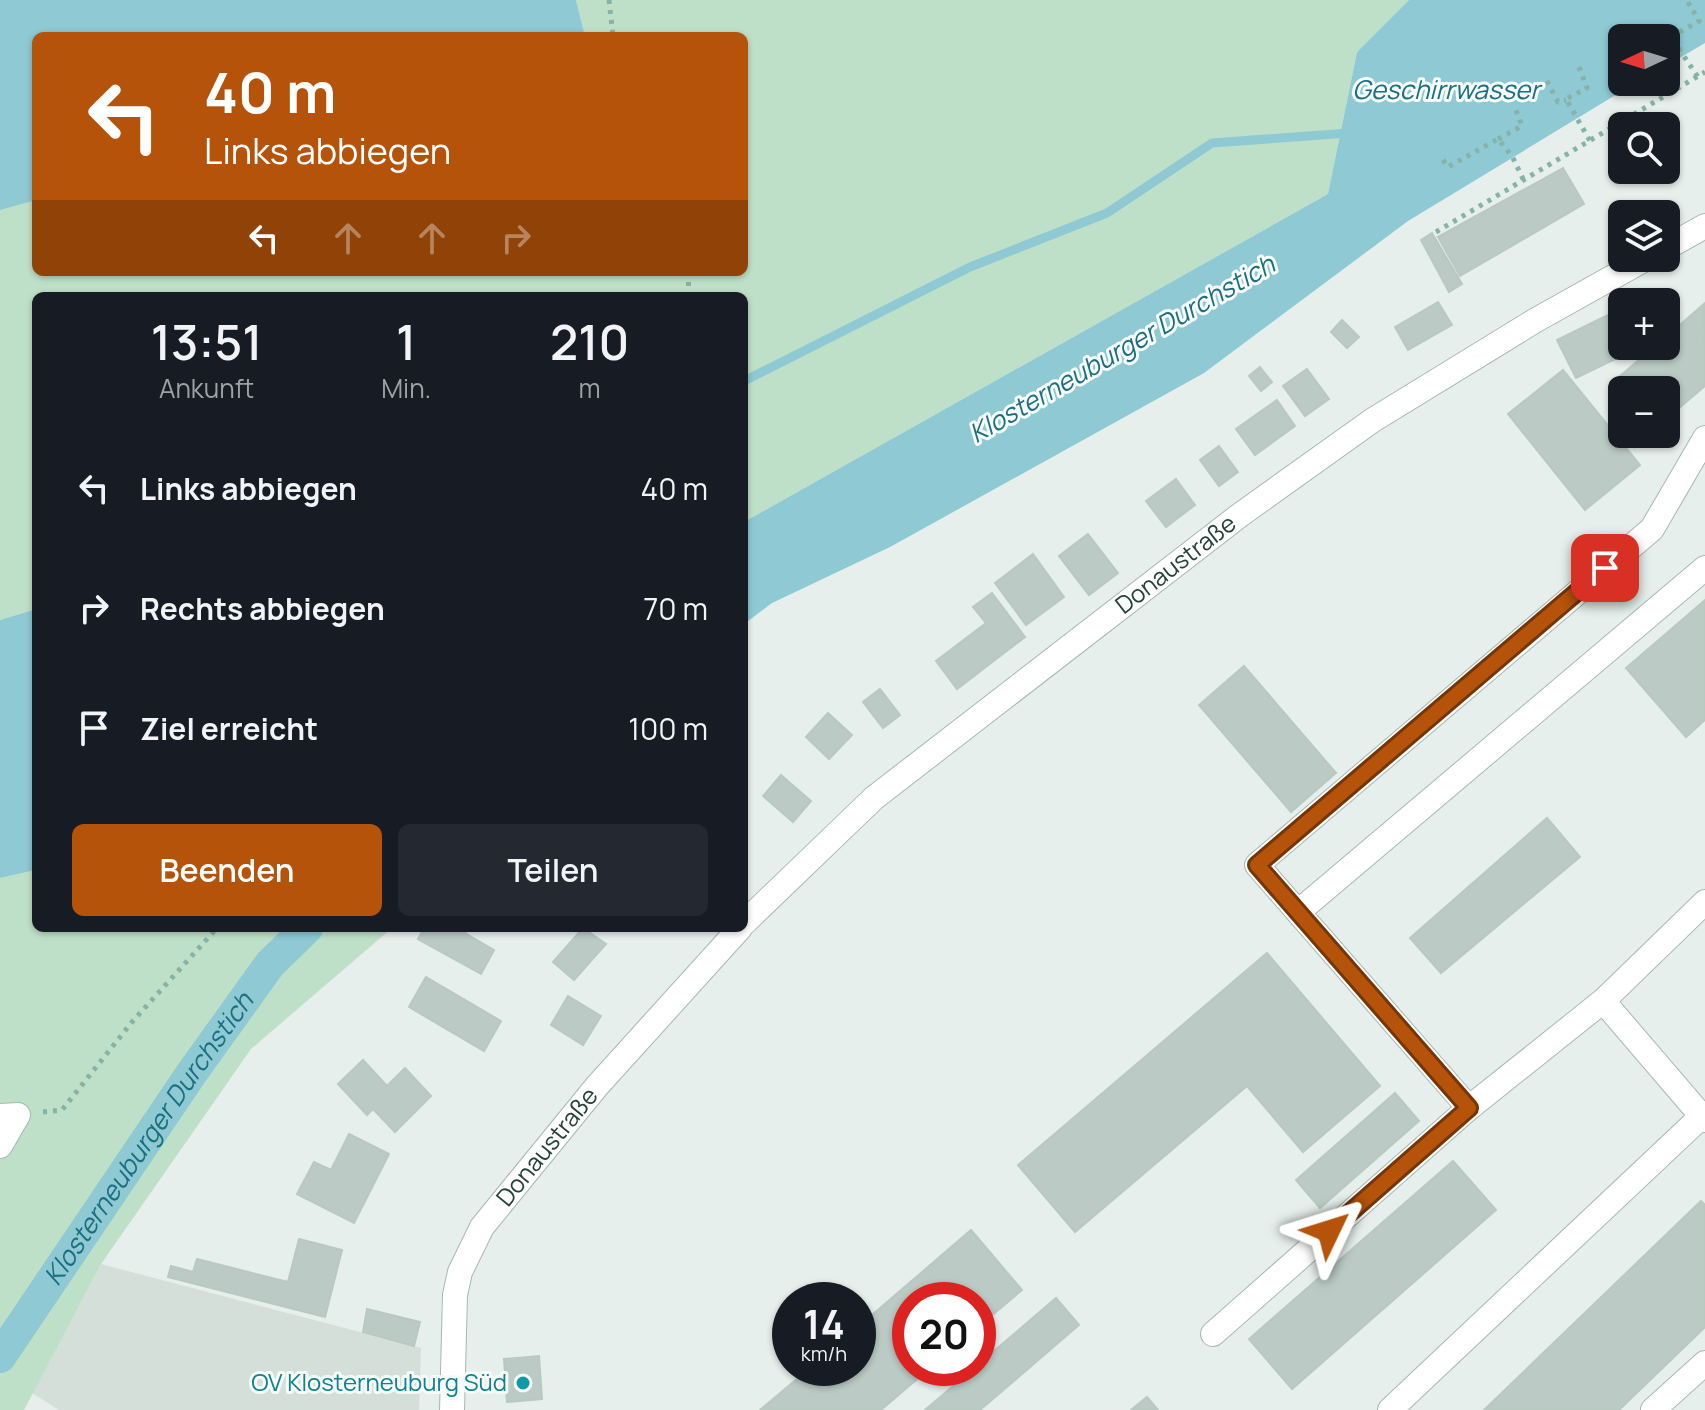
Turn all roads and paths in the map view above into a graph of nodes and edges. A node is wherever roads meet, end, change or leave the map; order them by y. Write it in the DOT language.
graph roads {
  1 [pos="609,0"];
  2 [pos="1688,2"];
  3 [pos="613,32"];
  4 [pos="1680,32"];
  5 [pos="1680,53"];
  6 [pos="1579,67"];
  7 [pos="1705,72"];
  8 [pos="1698,77"];
  9 [pos="1547,81"];
  10 [pos="1566,99"];
  11 [pos="1514,105"];
  12 [pos="1498,139"];
  13 [pos="1590,141"];
  14 [pos="1443,160"];
  15 [pos="1524,181"];
  16 [pos="1705,226"];
  17 [pos="1436,232"];
  18 [pos="1680,240"];
  19 [pos="1622,272"];
  20 [pos="1705,438"];
  21 [pos="1705,568"];
  22 [pos="1705,902"];
  23 [pos="1298,912"];
  24 [pos="748,919"];
  25 [pos="213,932"];
  26 [pos="736,932"];
  27 [pos="1603,1001"];
  28 [pos="1469,1108"];
  29 [pos="9,1115"];
  30 [pos="1703,1118"];
  31 [pos="0,1146"];
  32 [pos="1213,1334"];
  33 [pos="1705,1363"];
  34 [pos="452,1410"];
  35 [pos="1390,1410"];
  36 [pos="1653,1410"];
  1 -- 3 [label="path"];
  2 -- 4 [label="path"];
  5 -- 8 [label="path"];
  6 -- 10 [label="path"];
  7 -- 8 [label="path"];
  8 -- 13 [label="path"];
  9 -- 10 [label="path"];
  10 -- 13 [label="path"];
  11 -- 12 [label="path"];
  12 -- 14 [label="path"];
  12 -- 15 [label="path"];
  13 -- 15 [label="path"];
  15 -- 17 [label="path"];
  16 -- 18 [label="street"];
  19 -- 24 [label="street, Donaustraße"];
  20 -- 23 [label="street"];
  21 -- 23 [label="street"];
  22 -- 27 [label="street"];
  23 -- 28 [label="street"];
  25 -- 29 [label="path"];
  26 -- 34 [label="street, Donaustraße"];
  27 -- 28 [label="street"];
  27 -- 30 [label="street"];
  28 -- 32 [label="street"];
  29 -- 31 [label="street"];
  30 -- 35 [label="street"];
  33 -- 36 [label="street"];
}
